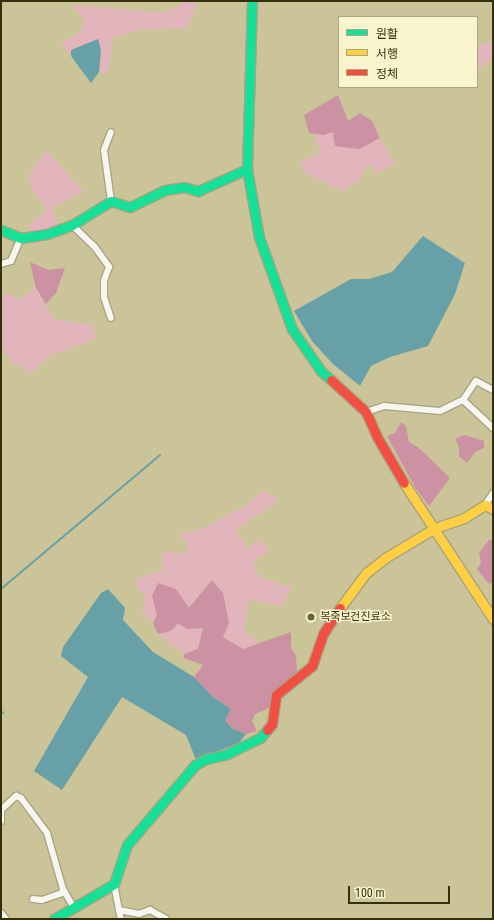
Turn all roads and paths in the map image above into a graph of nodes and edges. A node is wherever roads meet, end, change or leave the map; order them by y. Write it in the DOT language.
graph roads {
  1 [pos="252,1"];
  2 [pos="112,132"];
  3 [pos="247,169"];
  4 [pos="111,201"];
  5 [pos="72,225"];
  6 [pos="1,230"];
  7 [pos="21,238"];
  8 [pos="1,264"];
  9 [pos="111,318"];
  10 [pos="493,390"];
  11 [pos="463,400"];
  12 [pos="366,412"];
  13 [pos="493,428"];
  14 [pos="493,493"];
  15 [pos="489,507"];
  16 [pos="435,528"];
  17 [pos="493,619"];
  18 [pos="1,821"];
  19 [pos="114,884"];
  20 [pos="65,892"];
  21 [pos="33,899"];
  22 [pos="73,906"];
  23 [pos="119,910"];
  24 [pos="1,913"];
  25 [pos="6,919"];
  26 [pos="54,919"];
  27 [pos="121,919"];
  28 [pos="166,919"];
  1 -- 3 [label="street"];
  2 -- 4 [label="street"];
  3 -- 4 [label="street"];
  3 -- 12 [label="street"];
  4 -- 5 [label="street"];
  5 -- 7 [label="street"];
  5 -- 9 [label="street"];
  6 -- 7 [label="street"];
  7 -- 8 [label="street"];
  10 -- 11 [label="street"];
  11 -- 12 [label="street"];
  11 -- 13 [label="street"];
  12 -- 16 [label="street"];
  14 -- 15 [label="street"];
  15 -- 16 [label="street"];
  16 -- 17 [label="street"];
  16 -- 19 [label="street"];
  18 -- 20 [label="street"];
  19 -- 22 [label="street"];
  19 -- 23 [label="street"];
  20 -- 21 [label="street"];
  20 -- 22 [label="street"];
  22 -- 26 [label="street"];
  23 -- 27 [label="street"];
  23 -- 28 [label="street"];
  24 -- 25 [label="street"];
}
